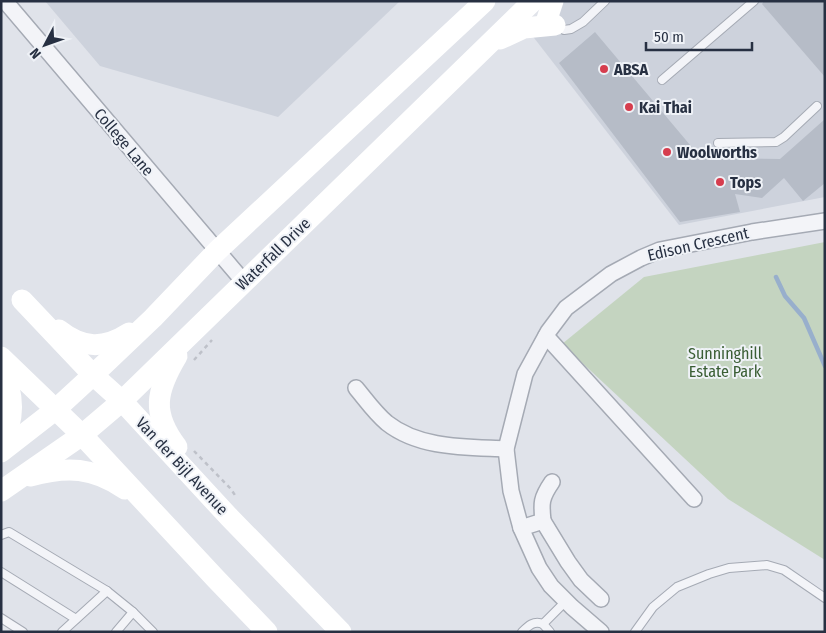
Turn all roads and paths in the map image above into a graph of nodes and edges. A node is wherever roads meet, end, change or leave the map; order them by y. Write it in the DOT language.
graph roads {
  1 [pos="5,1"];
  2 [pos="484,1"];
  3 [pos="605,1"];
  4 [pos="754,1"];
  5 [pos="540,9"];
  6 [pos="493,42"];
  7 [pos="662,80"];
  8 [pos="817,106"];
  9 [pos="718,143"];
  10 [pos="825,221"];
  11 [pos="217,251"];
  12 [pos="244,282"];
  13 [pos="153,318"];
  14 [pos="191,335"];
  15 [pos="546,336"];
  16 [pos="214,338"];
  17 [pos="1,357"];
  18 [pos="1,365"];
  19 [pos="189,365"];
  20 [pos="93,375"];
  21 [pos="356,388"];
  22 [pos="122,401"];
  23 [pos="56,410"];
  24 [pos="82,435"];
  25 [pos="1,443"];
  26 [pos="190,446"];
  27 [pos="506,449"];
  28 [pos="1,452"];
  29 [pos="20,479"];
  30 [pos="552,482"];
  31 [pos="1,491"];
  32 [pos="694,500"];
  33 [pos="148,506"];
  34 [pos="235,511"];
  35 [pos="543,521"];
  36 [pos="521,528"];
  37 [pos="1,535"];
  38 [pos="1,572"];
  39 [pos="581,580"];
  40 [pos="107,591"];
  41 [pos="825,598"];
  42 [pos="564,599"];
  43 [pos="601,599"];
  44 [pos="133,612"];
  45 [pos="1,618"];
  46 [pos="76,619"];
  47 [pos="543,624"];
  48 [pos="596,630"];
  49 [pos="23,632"];
  50 [pos="62,632"];
  51 [pos="116,632"];
  52 [pos="154,632"];
  53 [pos="267,632"];
  54 [pos="341,632"];
  55 [pos="522,632"];
  56 [pos="550,632"];
  57 [pos="636,632"];
  1 -- 11 [label="street, College Lane"];
  2 -- 11 [label="main road"];
  3 -- 5 [label="lane"];
  4 -- 7 [label="lane"];
  5 -- 6 [label="main road, Waterfall Drive"];
  5 -- 6 [label="main road"];
  6 -- 12 [label="main road, Waterfall Drive"];
  8 -- 9 [label="lane"];
  10 -- 15 [label="street, Edison Crescent"];
  11 -- 12 [label="street, College Lane"];
  11 -- 13 [label="main road"];
  12 -- 14 [label="main road, Waterfall Drive"];
  13 -- 20 [label="main road"];
  13 -- 20 [label="main road, Van der Bijl Avenue"];
  14 -- 22 [label="main road, Waterfall Drive"];
  14 -- 34 [label="main road"];
  15 -- 27 [label="street, Edison Crescent"];
  15 -- 32 [label="street"];
  16 -- 19 [label="path"];
  17 -- 23 [label="main road"];
  18 -- 25 [label="main road"];
  20 -- 22 [label="main road, Van der Bijl Avenue"];
  20 -- 23 [label="main road"];
  21 -- 27 [label="street"];
  22 -- 24 [label="main road, Waterfall Drive"];
  22 -- 34 [label="main road, Van der Bijl Avenue"];
  23 -- 24 [label="main road"];
  23 -- 28 [label="main road"];
  24 -- 29 [label="main road, Waterfall Drive"];
  24 -- 33 [label="main road"];
  26 -- 34 [label="path"];
  27 -- 36 [label="street, Edison Crescent"];
  29 -- 31 [label="main road, Waterfall Drive"];
  29 -- 33 [label="main road"];
  30 -- 35 [label="street"];
  33 -- 53 [label="main road"];
  34 -- 54 [label="main road, Van der Bijl Avenue"];
  35 -- 36 [label="street"];
  35 -- 39 [label="street"];
  36 -- 42 [label="street, Edison Crescent"];
  37 -- 40 [label="lane"];
  38 -- 46 [label="lane"];
  39 -- 42 [label="street"];
  39 -- 43 [label="street"];
  40 -- 44 [label="lane"];
  40 -- 46 [label="lane"];
  41 -- 57 [label="lane"];
  42 -- 47 [label="lane"];
  42 -- 48 [label="street, Edison Crescent"];
  44 -- 51 [label="lane"];
  44 -- 52 [label="lane"];
  45 -- 49 [label="lane"];
  46 -- 50 [label="lane"];
  47 -- 55 [label="lane"];
  47 -- 56 [label="lane"];
}
